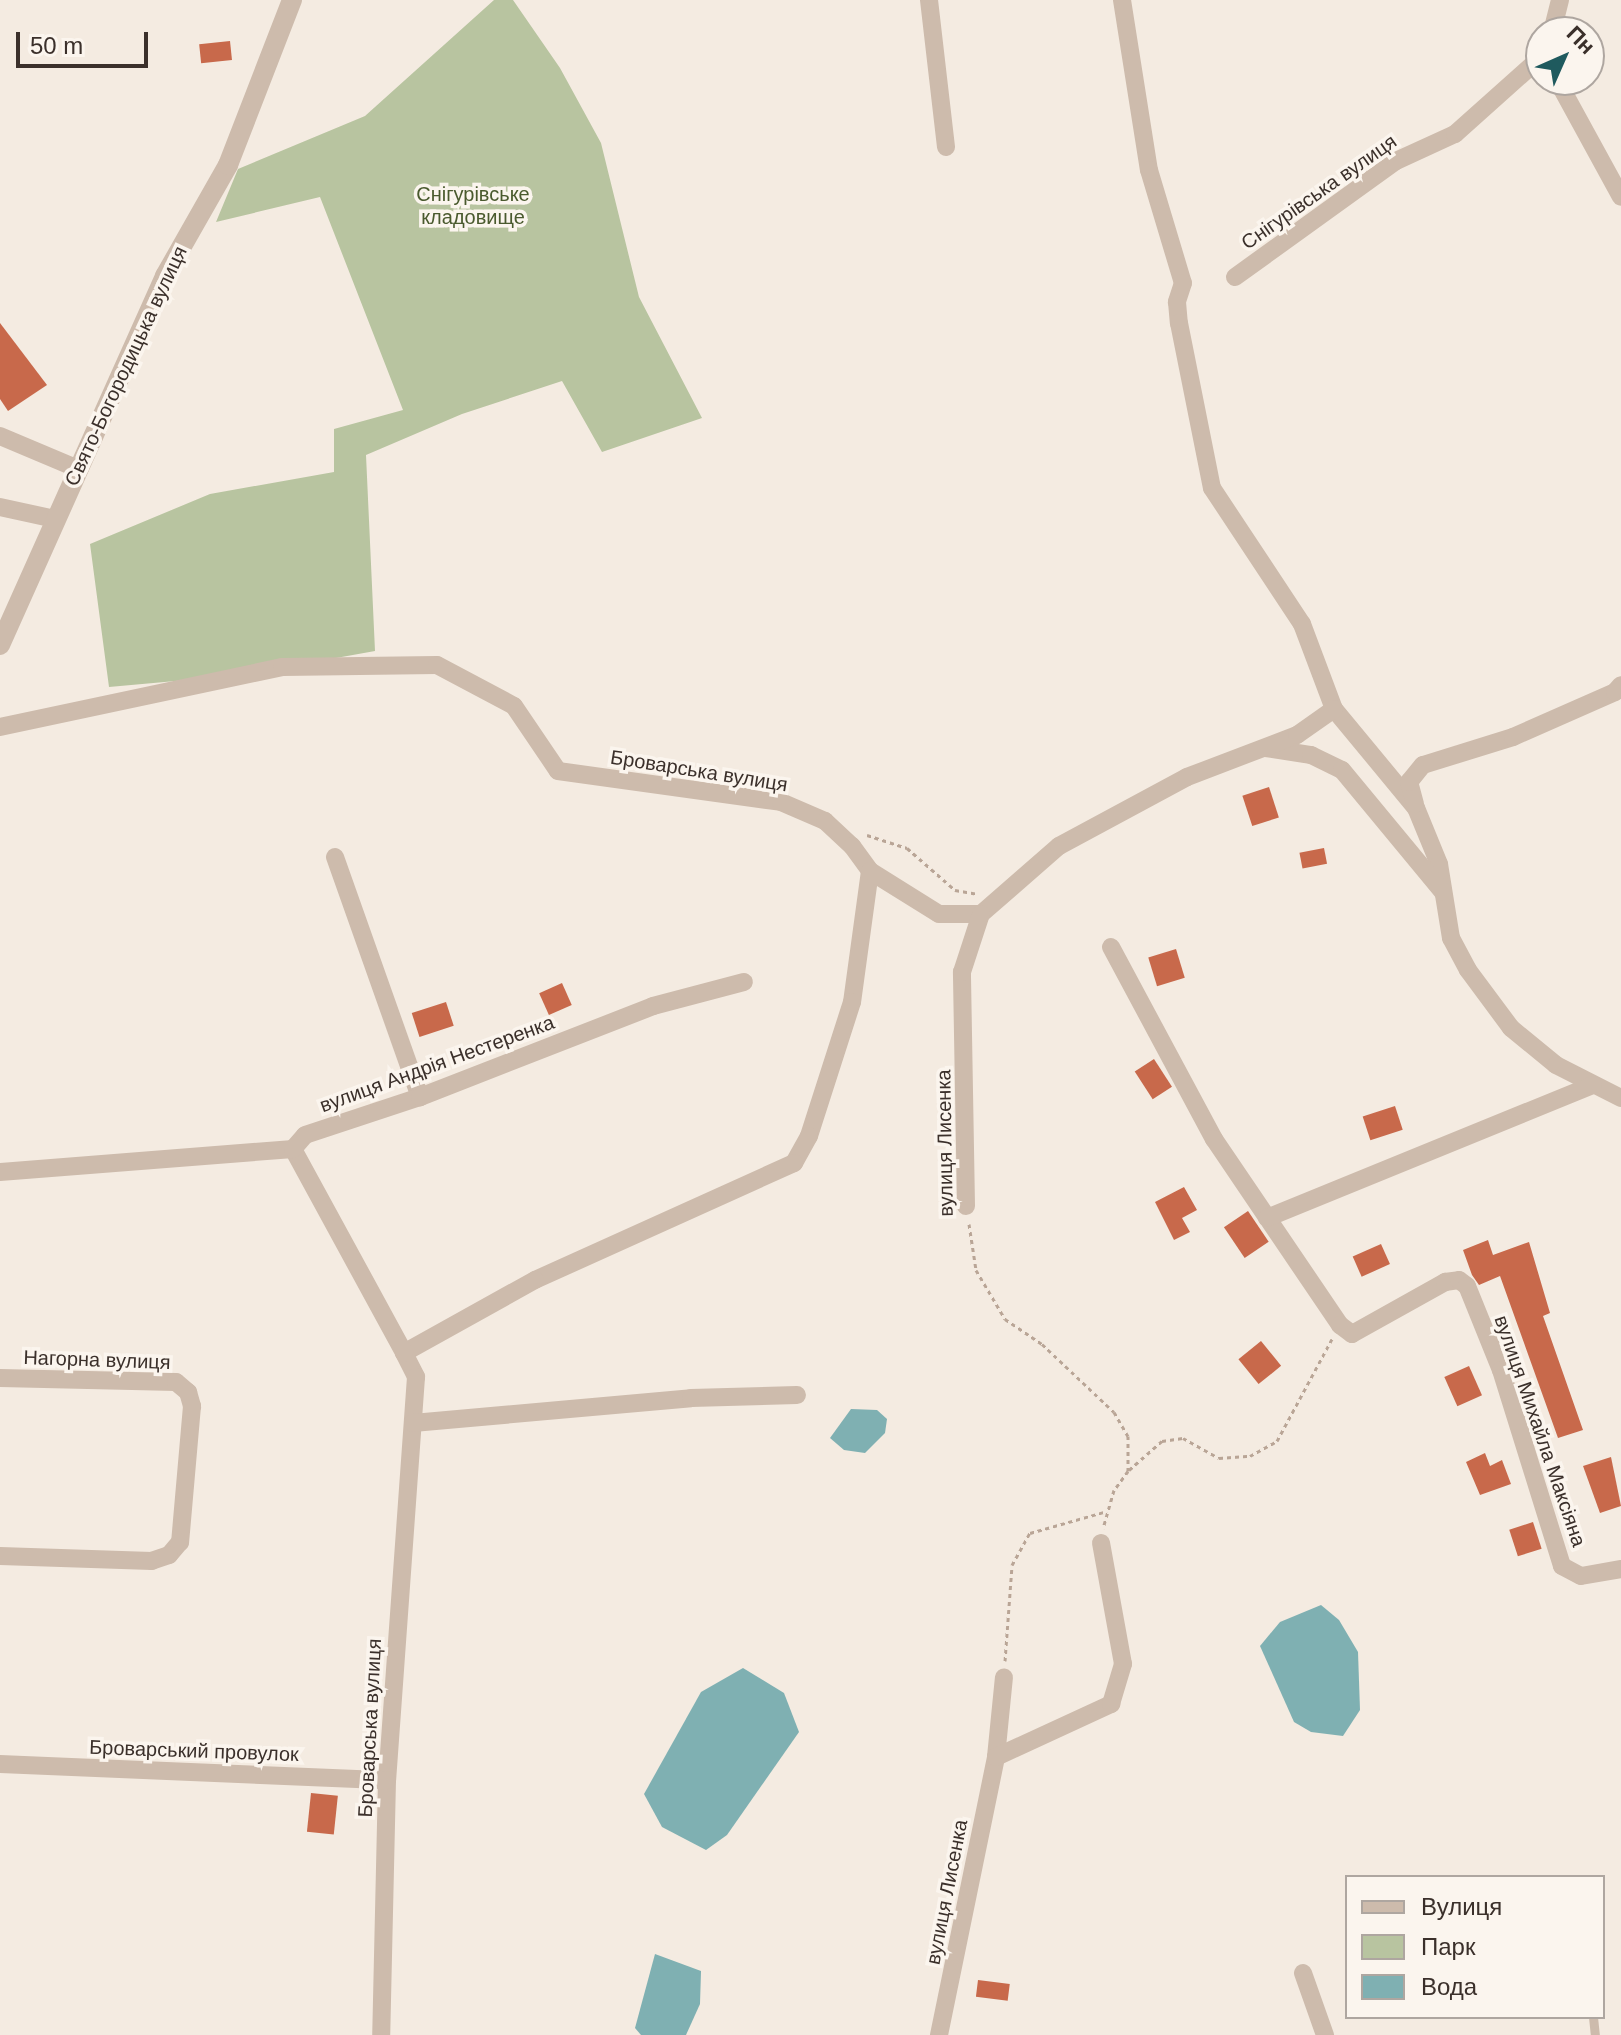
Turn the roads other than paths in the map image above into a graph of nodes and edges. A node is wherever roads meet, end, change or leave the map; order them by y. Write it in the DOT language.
graph roads {
  1 [pos="292,0"];
  2 [pos="929,0"];
  3 [pos="1122,0"];
  4 [pos="1525,71"];
  5 [pos="1566,96"];
  6 [pos="946,147"];
  7 [pos="1621,197"];
  8 [pos="1235,277"];
  9 [pos="0,436"];
  10 [pos="78,469"];
  11 [pos="0,507"];
  12 [pos="55,519"];
  13 [pos="0,645"];
  14 [pos="1621,685"];
  15 [pos="1334,709"];
  16 [pos="0,727"];
  17 [pos="1263,748"];
  18 [pos="1416,808"];
  19 [pos="335,857"];
  20 [pos="870,871"];
  21 [pos="1444,892"];
  22 [pos="981,914"];
  23 [pos="1111,947"];
  24 [pos="744,982"];
  25 [pos="1593,1085"];
  26 [pos="420,1097"];
  27 [pos="1621,1098"];
  28 [pos="293,1149"];
  29 [pos="0,1172"];
  30 [pos="966,1206"];
  31 [pos="1267,1218"];
  32 [pos="404,1353"];
  33 [pos="0,1378"];
  34 [pos="797,1395"];
  35 [pos="413,1423"];
  36 [pos="1101,1543"];
  37 [pos="0,1556"];
  38 [pos="1621,1569"];
  39 [pos="1004,1677"];
  40 [pos="996,1757"];
  41 [pos="0,1764"];
  42 [pos="387,1780"];
  43 [pos="1303,1973"];
  44 [pos="381,2035"];
  45 [pos="939,2035"];
  46 [pos="1325,2035"];
  1 -- 10 [label="street, Свято-Богородицька вулиця"];
  2 -- 6 [label="street"];
  3 -- 15 [label="street"];
  4 -- 8 [label="street, Снігурівська вулиця"];
  5 -- 7 [label="street"];
  9 -- 10 [label="street"];
  10 -- 12 [label="street, Свято-Богородицька вулиця"];
  11 -- 12 [label="street"];
  12 -- 13 [label="street, Свято-Богородицька вулиця"];
  14 -- 18 [label="street"];
  15 -- 17 [label="street"];
  15 -- 18 [label="street"];
  16 -- 20 [label="street, Броварська вулиця"];
  17 -- 21 [label="street"];
  17 -- 22 [label="street"];
  18 -- 21 [label="street"];
  19 -- 26 [label="street"];
  20 -- 22 [label="street, Броварська вулиця"];
  20 -- 32 [label="street"];
  21 -- 25 [label="street"];
  22 -- 30 [label="street, вулиця Лисенка"];
  23 -- 31 [label="street"];
  24 -- 26 [label="street, вулиця Андрія Нестеренка"];
  25 -- 27 [label="street"];
  25 -- 31 [label="street"];
  26 -- 28 [label="street, вулиця Андрія Нестеренка"];
  28 -- 29 [label="street, вулиця Андрія Нестеренка"];
  28 -- 32 [label="street, Броварська вулиця"];
  31 -- 38 [label="street, вулиця Михайла Максіяна"];
  32 -- 35 [label="street, Броварська вулиця"];
  33 -- 37 [label="street, Нагорна вулиця"];
  34 -- 35 [label="street"];
  35 -- 42 [label="street, Броварська вулиця"];
  36 -- 40 [label="street"];
  39 -- 40 [label="street, вулиця Лисенка"];
  40 -- 45 [label="street, вулиця Лисенка"];
  41 -- 42 [label="street, Броварський провулок"];
  42 -- 44 [label="street, Броварська вулиця"];
  43 -- 46 [label="street"];
}
